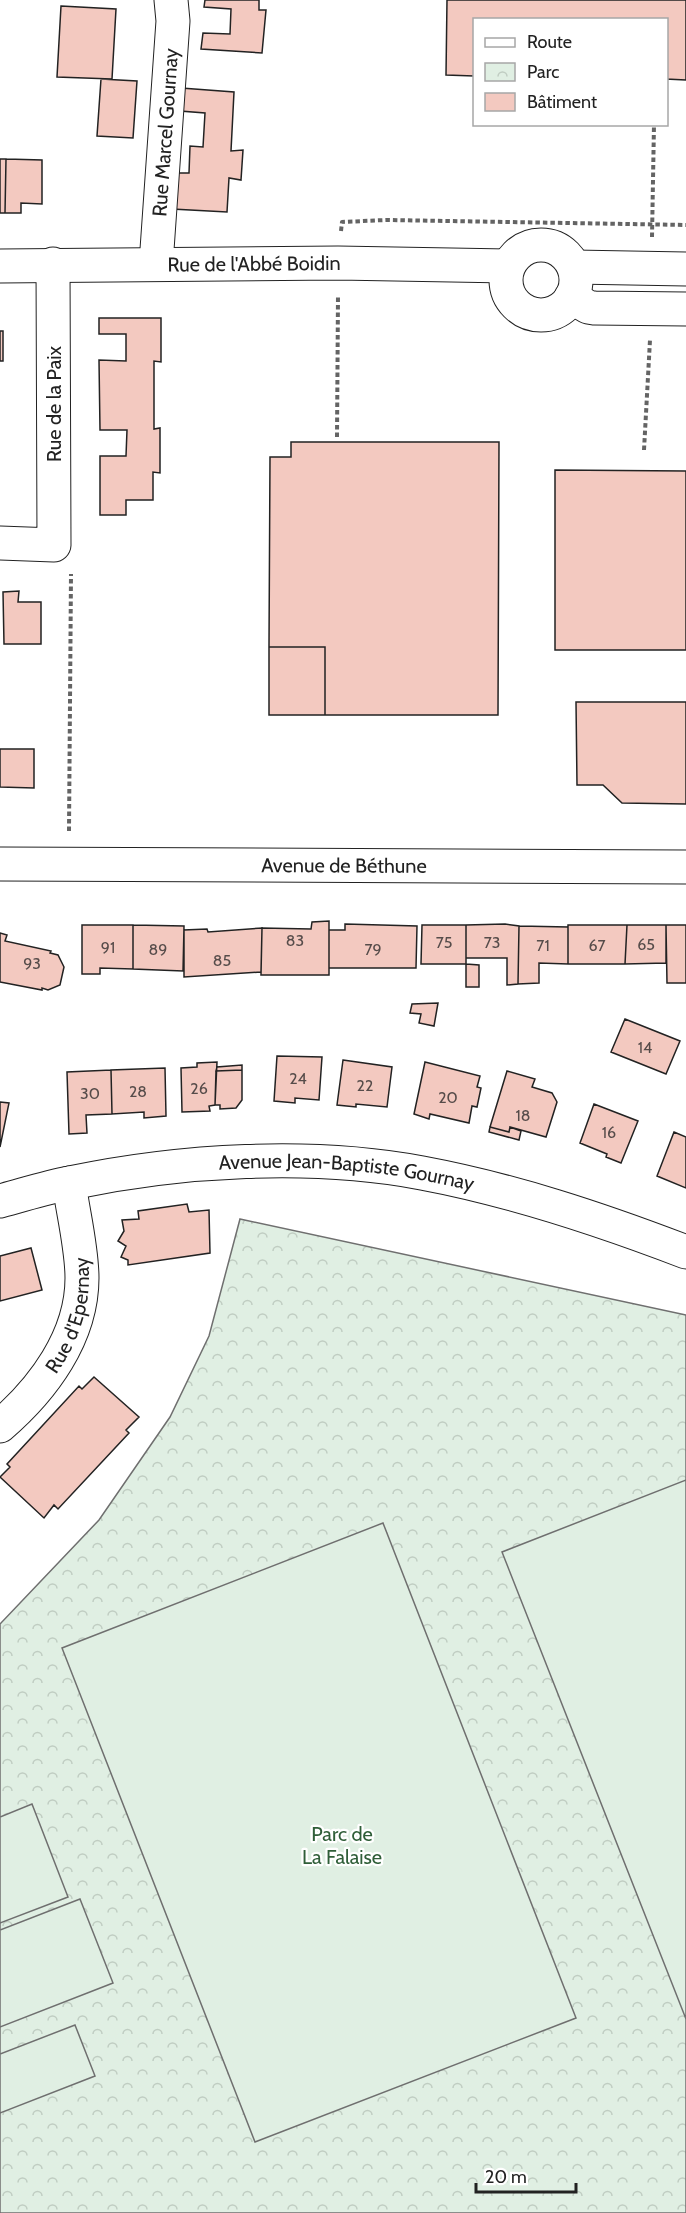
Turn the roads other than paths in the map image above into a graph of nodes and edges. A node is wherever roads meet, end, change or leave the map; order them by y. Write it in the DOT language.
graph roads {
  1 [pos="171,0"];
  2 [pos="53,264"];
  3 [pos="156,264"];
  4 [pos="0,266"];
  5 [pos="508,266"];
  6 [pos="686,269"];
  7 [pos="573,282"];
  8 [pos="686,309"];
  9 [pos="0,543"];
  10 [pos="0,864"];
  11 [pos="686,867"];
  12 [pos="69,1183"];
  13 [pos="0,1201"];
  14 [pos="686,1252"];
  15 [pos="0,1426"];
  1 -- 3 [label="street, Rue Marcel Gournay"];
  2 -- 3 [label="street, Rue de l'Abbé Boidin"];
  2 -- 4 [label="street, Rue de l'Abbé Boidin"];
  2 -- 9 [label="street, Rue de la Paix"];
  3 -- 5 [label="street, Rue de l'Abbé Boidin"];
  5 -- 7 [label="street"];
  5 -- 7 [label="street"];
  6 -- 7 [label="street"];
  7 -- 8 [label="street"];
  10 -- 11 [label="street, Avenue de Béthune"];
  12 -- 13 [label="street, Avenue Jean-Baptiste Gournay"];
  12 -- 14 [label="street, Avenue Jean-Baptiste Gournay"];
  12 -- 15 [label="street, Rue d'Epernay"];
}
